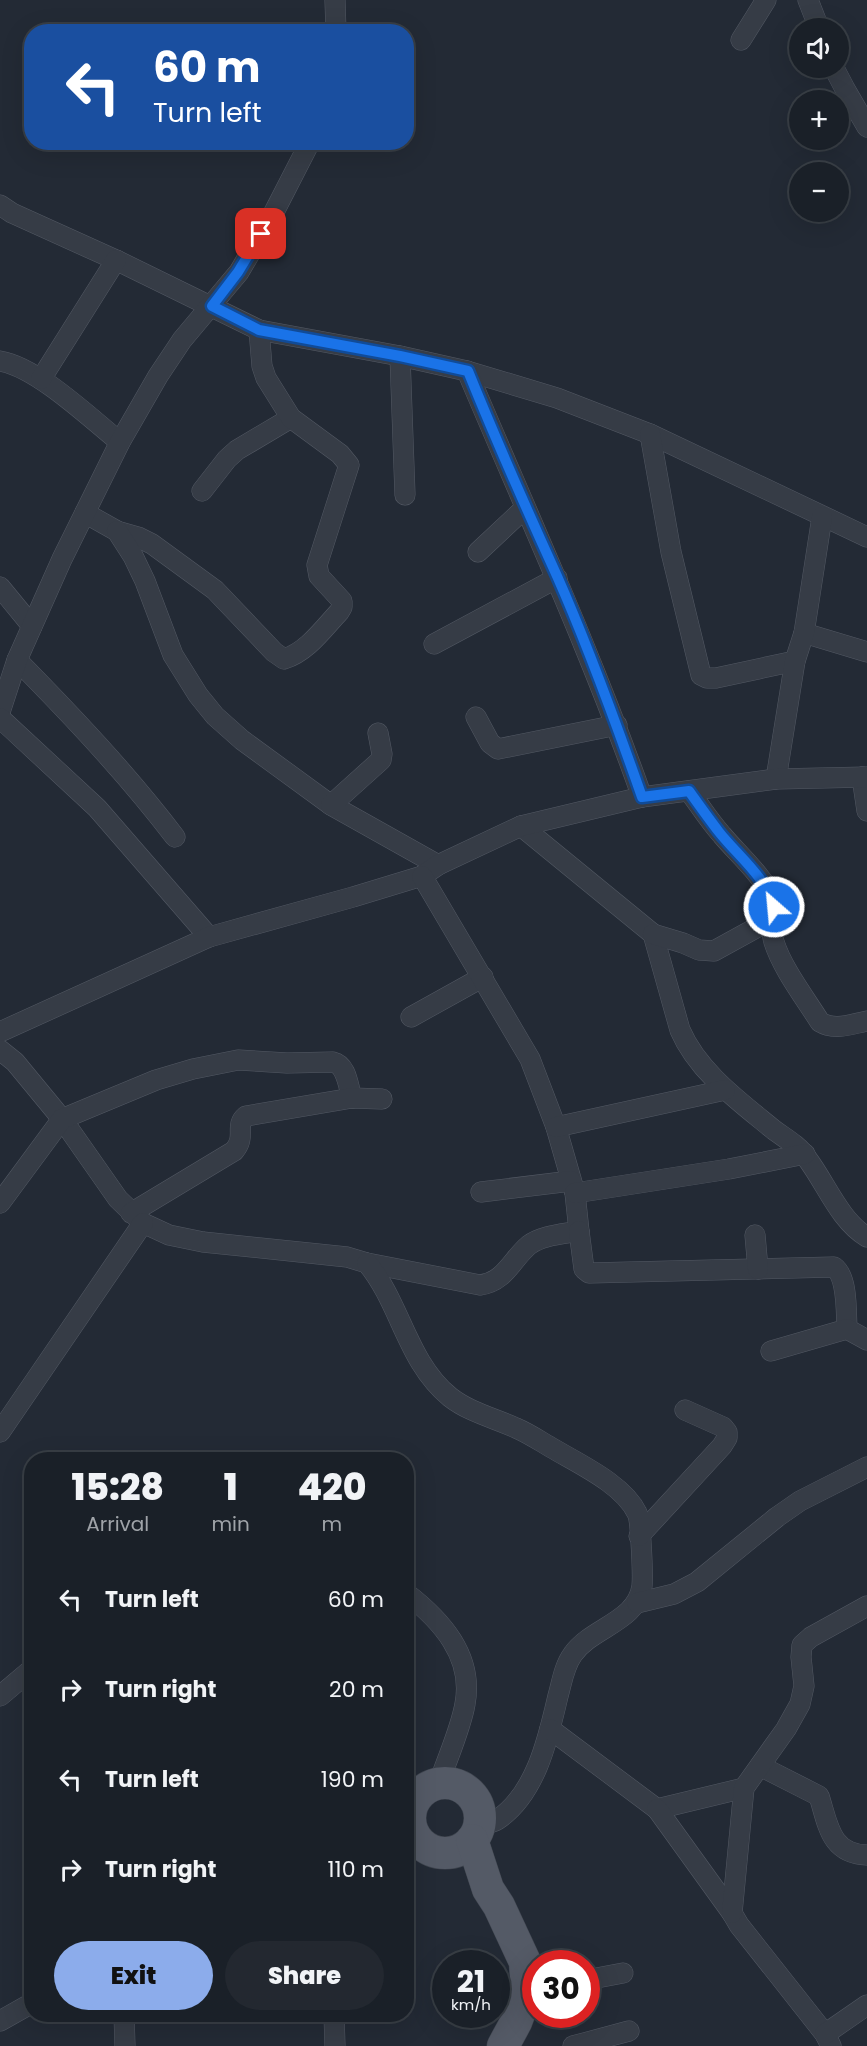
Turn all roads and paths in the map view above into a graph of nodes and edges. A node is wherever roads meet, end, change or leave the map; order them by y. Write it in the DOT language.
graph roads {
  1 [pos="766,0"];
  2 [pos="808,0"];
  3 [pos="334,1"];
  4 [pos="815,18"];
  5 [pos="335,24"];
  6 [pos="741,40"];
  7 [pos="839,78"];
  8 [pos="867,127"];
  9 [pos="306,150"];
  10 [pos="0,205"];
  11 [pos="116,260"];
  12 [pos="212,306"];
  13 [pos="259,330"];
  14 [pos="400,356"];
  15 [pos="0,361"];
  16 [pos="468,371"];
  17 [pos="41,379"];
  18 [pos="291,418"];
  19 [pos="650,434"];
  20 [pos="120,442"];
  21 [pos="202,491"];
  22 [pos="405,495"];
  23 [pos="525,508"];
  24 [pos="85,513"];
  25 [pos="822,517"];
  26 [pos="117,531"];
  27 [pos="867,537"];
  28 [pos="478,552"];
  29 [pos="557,578"];
  30 [pos="0,587"];
  31 [pos="32,626"];
  32 [pos="804,633"];
  33 [pos="434,644"];
  34 [pos="867,652"];
  35 [pos="17,660"];
  36 [pos="795,661"];
  37 [pos="0,712"];
  38 [pos="476,717"];
  39 [pos="0,718"];
  40 [pos="617,725"];
  41 [pos="378,733"];
  42 [pos="864,777"];
  43 [pos="776,779"];
  44 [pos="689,791"];
  45 [pos="642,797"];
  46 [pos="331,806"];
  47 [pos="867,811"];
  48 [pos="521,826"];
  49 [pos="175,837"];
  50 [pos="430,871"];
  51 [pos="774,918"];
  52 [pos="653,934"];
  53 [pos="209,937"];
  54 [pos="483,977"];
  55 [pos="411,1017"];
  56 [pos="867,1021"];
  57 [pos="0,1032"];
  58 [pos="0,1050"];
  59 [pos="725,1090"];
  60 [pos="352,1098"];
  61 [pos="382,1099"];
  62 [pos="62,1119"];
  63 [pos="556,1127"];
  64 [pos="805,1154"];
  65 [pos="573,1187"];
  66 [pos="481,1192"];
  67 [pos="0,1203"];
  68 [pos="137,1218"];
  69 [pos="579,1231"];
  70 [pos="755,1235"];
  71 [pos="867,1238"];
  72 [pos="367,1263"];
  73 [pos="758,1269"];
  74 [pos="847,1329"];
  75 [pos="867,1340"];
  76 [pos="771,1351"];
  77 [pos="685,1410"];
  78 [pos="0,1432"];
  79 [pos="867,1467"];
  80 [pos="639,1536"];
  81 [pos="414,1600"];
  82 [pos="637,1603"];
  83 [pos="867,1605"];
  84 [pos="24,1676"];
  85 [pos="0,1696"];
  86 [pos="550,1729"];
  87 [pos="760,1766"];
  88 [pos="439,1783"];
  89 [pos="744,1788"];
  90 [pos="414,1801"];
  91 [pos="657,1809"];
  92 [pos="476,1832"];
  93 [pos="414,1833"];
  94 [pos="442,1853"];
  95 [pos="867,1856"];
  96 [pos="488,1889"];
  97 [pos="732,1913"];
  98 [pos="522,1956"];
  99 [pos="622,1973"];
  100 [pos="600,1977"];
  101 [pos="867,2005"];
  102 [pos="24,2008"];
  103 [pos="522,2010"];
  104 [pos="0,2022"];
  105 [pos="124,2022"];
  106 [pos="334,2022"];
  107 [pos="629,2031"];
  108 [pos="828,2040"];
  109 [pos="125,2046"];
  110 [pos="335,2046"];
  111 [pos="503,2046"];
  112 [pos="573,2046"];
  1 -- 6 [label="street"];
  2 -- 4 [label="street"];
  3 -- 5 [label="street"];
  7 -- 8 [label="street"];
  9 -- 12 [label="street"];
  10 -- 11 [label="street"];
  11 -- 12 [label="street"];
  11 -- 17 [label="street"];
  12 -- 13 [label="street"];
  12 -- 20 [label="street"];
  13 -- 14 [label="street"];
  13 -- 18 [label="street"];
  14 -- 16 [label="street"];
  14 -- 22 [label="street"];
  15 -- 17 [label="street"];
  16 -- 19 [label="street"];
  16 -- 23 [label="street"];
  17 -- 20 [label="street"];
  18 -- 21 [label="street"];
  18 -- 26 [label="street"];
  19 -- 25 [label="street"];
  19 -- 36 [label="street"];
  20 -- 24 [label="street"];
  23 -- 28 [label="street"];
  23 -- 29 [label="street"];
  24 -- 26 [label="street"];
  24 -- 31 [label="street"];
  25 -- 27 [label="street"];
  25 -- 32 [label="street"];
  26 -- 46 [label="street"];
  29 -- 33 [label="street"];
  29 -- 40 [label="street"];
  30 -- 31 [label="street"];
  31 -- 35 [label="street"];
  32 -- 34 [label="street"];
  32 -- 36 [label="street"];
  35 -- 37 [label="street"];
  35 -- 49 [label="street"];
  36 -- 43 [label="street"];
  38 -- 40 [label="street"];
  39 -- 53 [label="street"];
  40 -- 45 [label="street"];
  41 -- 46 [label="street"];
  42 -- 43 [label="street"];
  42 -- 47 [label="street"];
  43 -- 44 [label="street"];
  44 -- 45 [label="street"];
  44 -- 51 [label="street"];
  45 -- 48 [label="street"];
  46 -- 50 [label="street"];
  48 -- 50 [label="street"];
  48 -- 52 [label="street"];
  50 -- 53 [label="street"];
  50 -- 54 [label="street"];
  51 -- 52 [label="street"];
  51 -- 56 [label="street"];
  52 -- 59 [label="street"];
  53 -- 57 [label="street"];
  54 -- 55 [label="street"];
  54 -- 63 [label="street"];
  58 -- 62 [label="street"];
  59 -- 63 [label="street"];
  59 -- 64 [label="street"];
  60 -- 61 [label="street"];
  60 -- 62 [label="street"];
  60 -- 68 [label="street"];
  62 -- 67 [label="street"];
  62 -- 68 [label="street"];
  63 -- 65 [label="street"];
  64 -- 65 [label="street"];
  64 -- 71 [label="street"];
  65 -- 66 [label="street"];
  65 -- 69 [label="street"];
  68 -- 72 [label="street"];
  68 -- 78 [label="street"];
  69 -- 72 [label="street"];
  69 -- 73 [label="street"];
  70 -- 73 [label="street"];
  72 -- 80 [label="street"];
  73 -- 74 [label="street"];
  74 -- 75 [label="street"];
  74 -- 76 [label="street"];
  77 -- 80 [label="street"];
  79 -- 82 [label="street"];
  80 -- 82 [label="street"];
  81 -- 88 [label="street"];
  82 -- 86 [label="street"];
  83 -- 87 [label="street"];
  84 -- 85 [label="street"];
  86 -- 91 [label="street"];
  86 -- 92 [label="street"];
  87 -- 89 [label="street"];
  87 -- 95 [label="street"];
  88 -- 90 [label="main road"];
  88 -- 92 [label="main road"];
  89 -- 91 [label="street"];
  89 -- 97 [label="street"];
  91 -- 97 [label="street"];
  92 -- 94 [label="main road"];
  92 -- 96 [label="main road"];
  93 -- 94 [label="main road"];
  94 -- 96 [label="main road"];
  96 -- 98 [label="main road"];
  97 -- 108 [label="street"];
  99 -- 100 [label="street"];
  101 -- 108 [label="street"];
  102 -- 104 [label="street"];
  103 -- 111 [label="main road"];
  105 -- 109 [label="street"];
  106 -- 110 [label="street"];
  107 -- 112 [label="street"];
}
